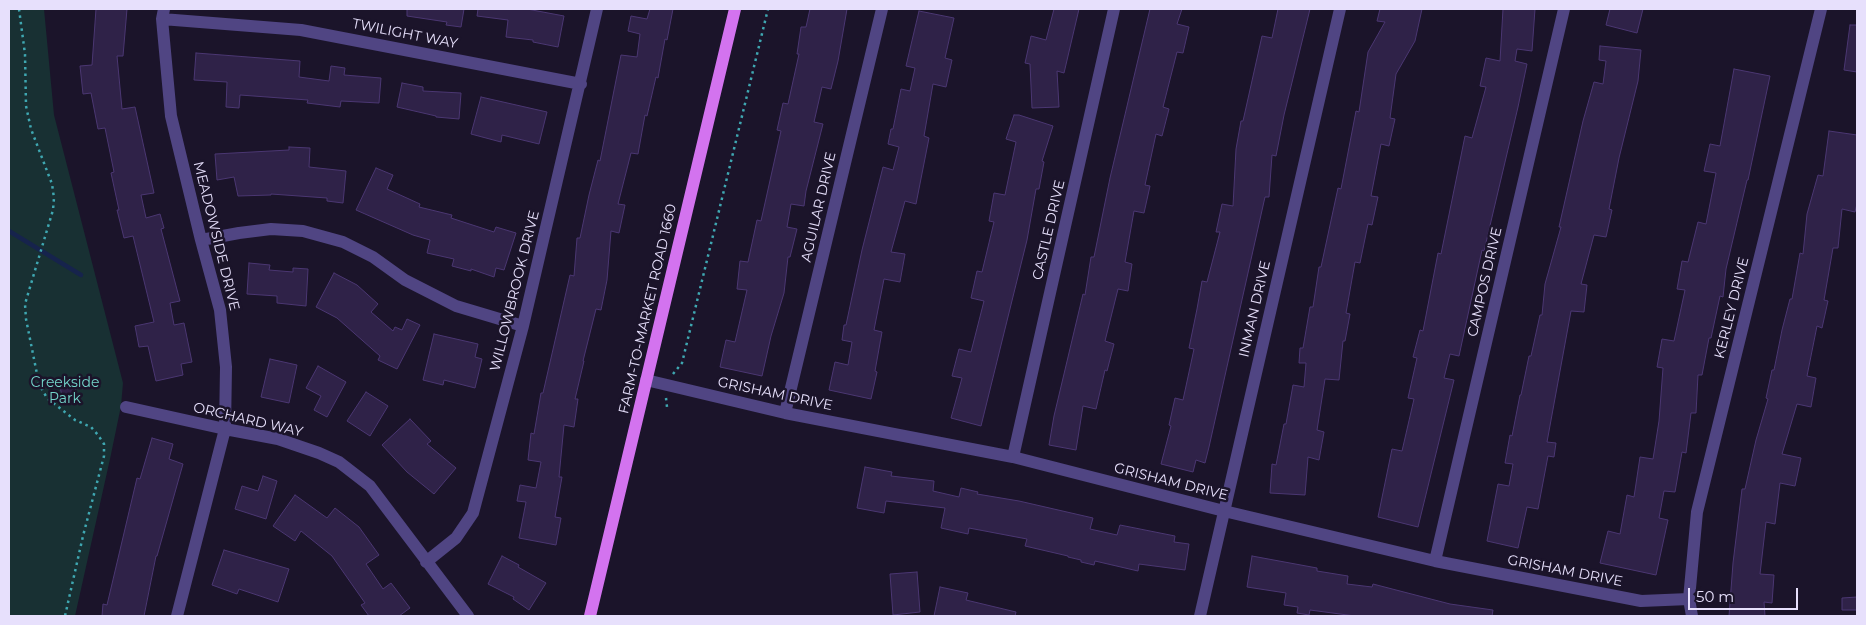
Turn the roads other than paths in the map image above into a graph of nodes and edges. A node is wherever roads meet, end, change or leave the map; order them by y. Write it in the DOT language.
graph roads {
  1 [pos="597,9"];
  2 [pos="735,9"];
  3 [pos="882,9"];
  4 [pos="1114,9"];
  5 [pos="1340,9"];
  6 [pos="1564,9"];
  7 [pos="1821,9"];
  8 [pos="163,14"];
  9 [pos="581,84"];
  10 [pos="201,240"];
  11 [pos="523,326"];
  12 [pos="646,380"];
  13 [pos="126,407"];
  14 [pos="786,413"];
  15 [pos="225,429"];
  16 [pos="1013,457"];
  17 [pos="1224,511"];
  18 [pos="1434,561"];
  19 [pos="426,562"];
  20 [pos="1689,599"];
  21 [pos="177,616"];
  22 [pos="468,616"];
  23 [pos="590,616"];
  24 [pos="1200,616"];
  25 [pos="1692,616"];
  1 -- 9 [label="street, WILLOWBROOK DRIVE"];
  2 -- 12 [label="main road, FARM-TO-MARKET ROAD 1660"];
  3 -- 14 [label="street, AGUILAR DRIVE"];
  4 -- 16 [label="street, CASTLE DRIVE"];
  5 -- 17 [label="street, INMAN DRIVE"];
  6 -- 18 [label="street, CAMPOS DRIVE"];
  7 -- 20 [label="street, KERLEY DRIVE"];
  8 -- 9 [label="street, TWILIGHT WAY"];
  8 -- 10 [label="street, MEADOWSIDE DRIVE"];
  9 -- 11 [label="street, WILLOWBROOK DRIVE"];
  10 -- 11 [label="street"];
  10 -- 15 [label="street, MEADOWSIDE DRIVE"];
  11 -- 19 [label="street, WILLOWBROOK DRIVE"];
  12 -- 14 [label="street, GRISHAM DRIVE"];
  12 -- 23 [label="main road, FARM-TO-MARKET ROAD 1660"];
  13 -- 15 [label="street, ORCHARD WAY"];
  14 -- 16 [label="street, GRISHAM DRIVE"];
  15 -- 19 [label="street, ORCHARD WAY"];
  15 -- 21 [label="street, MEADOWSIDE DRIVE"];
  16 -- 17 [label="street, GRISHAM DRIVE"];
  17 -- 18 [label="street, GRISHAM DRIVE"];
  17 -- 24 [label="street, INMAN DRIVE"];
  18 -- 20 [label="street, GRISHAM DRIVE"];
  19 -- 22 [label="street, ORCHARD WAY"];
  20 -- 25 [label="street, KERLEY DRIVE"];
}
